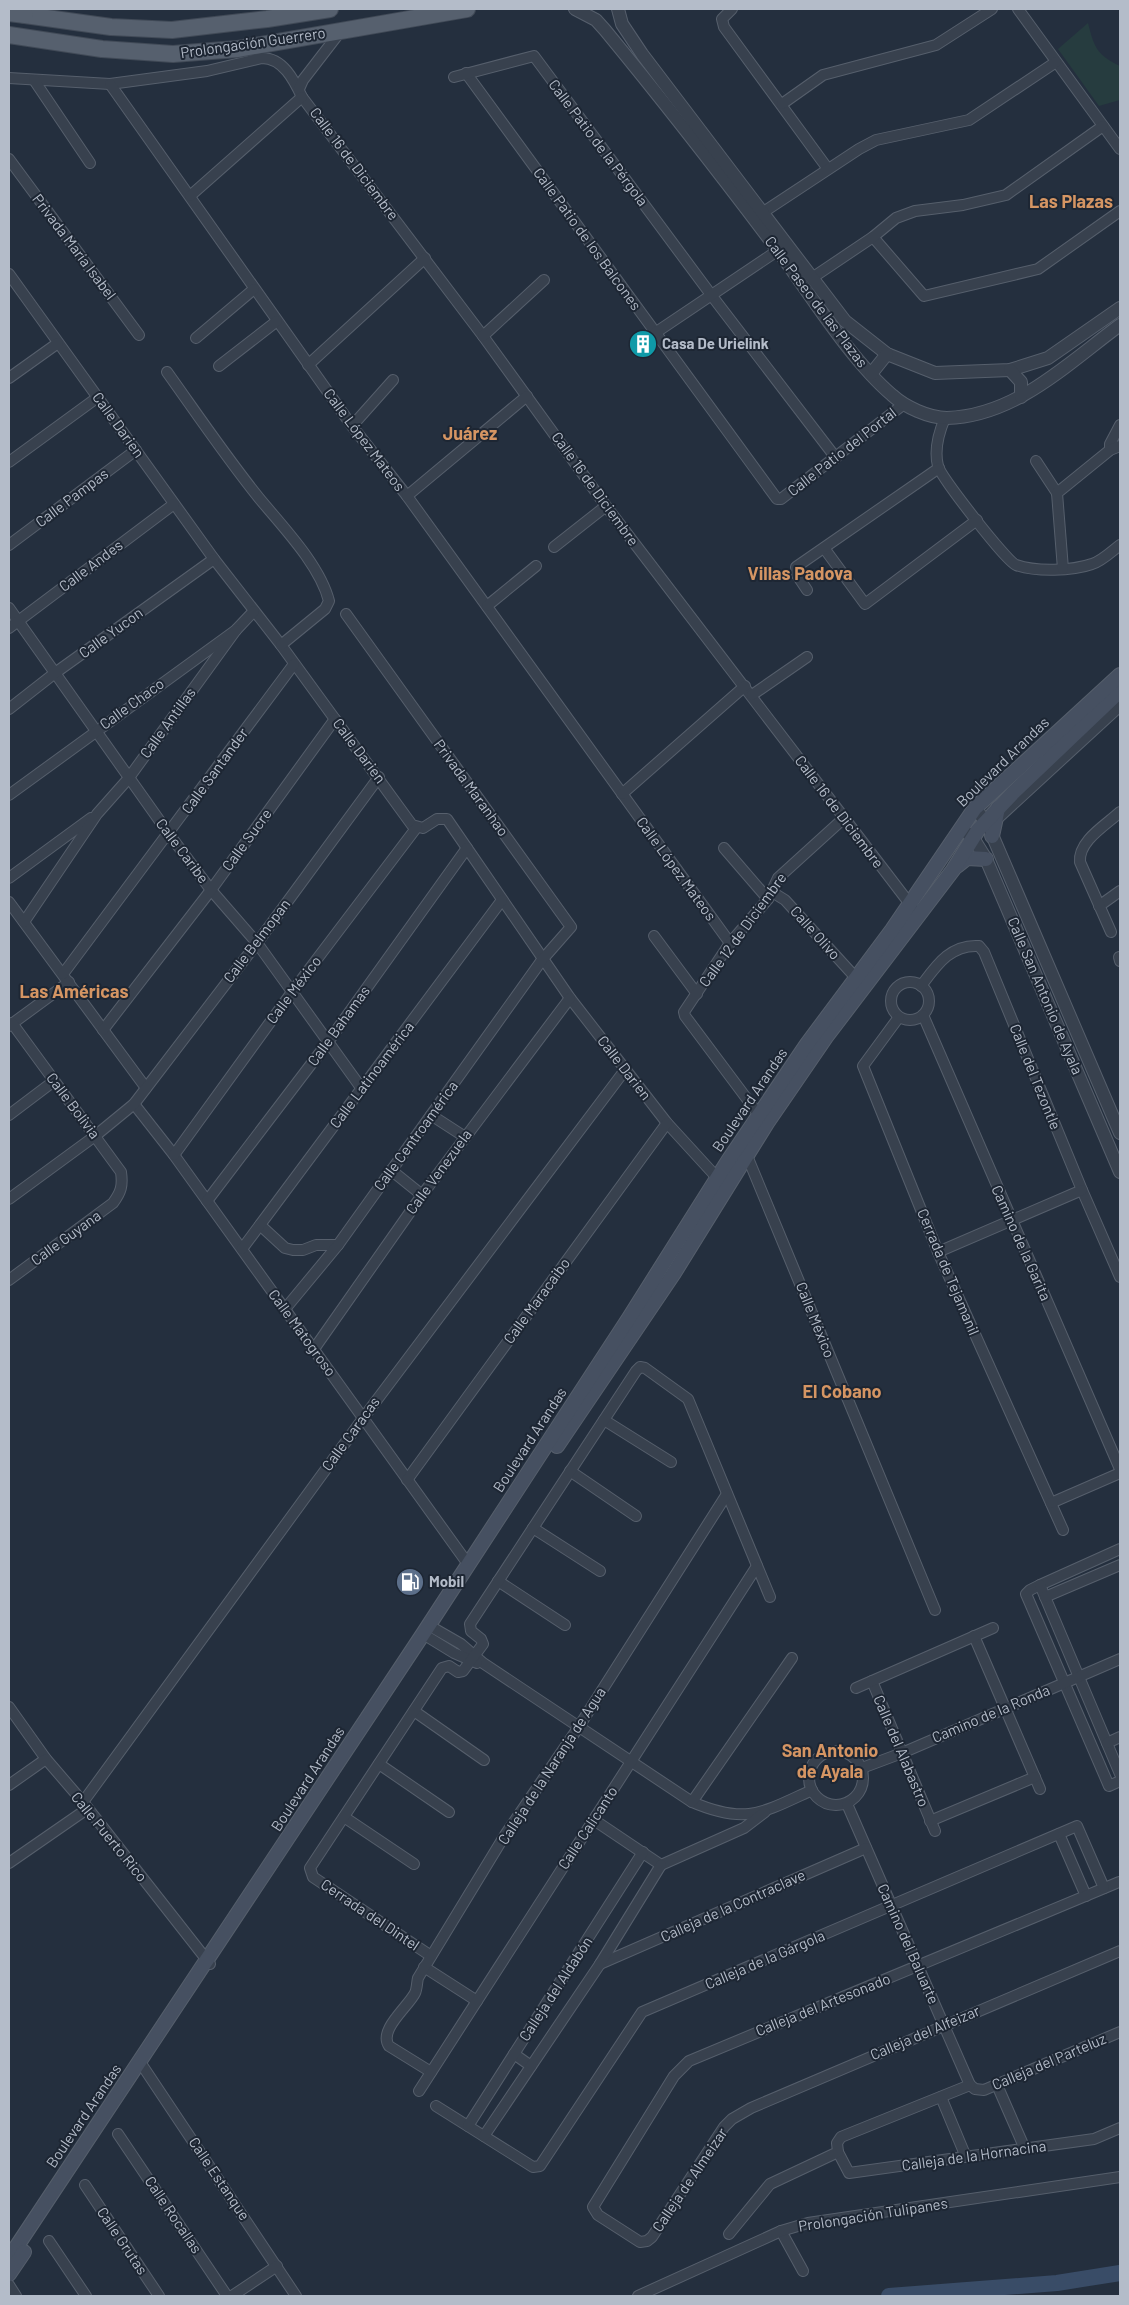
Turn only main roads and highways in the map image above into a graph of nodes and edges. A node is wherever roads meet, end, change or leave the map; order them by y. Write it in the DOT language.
graph roads {
  1 [pos="330,9"];
  2 [pos="467,9"];
  3 [pos="302,11"];
  4 [pos="14,13"];
  5 [pos="15,36"];
  6 [pos="1120,675"];
  7 [pos="1120,690"];
  8 [pos="1050,770"];
  9 [pos="1032,774"];
  10 [pos="993,816"];
  11 [pos="992,836"];
  12 [pos="986,859"];
  13 [pos="952,870"];
  14 [pos="914,909"];
  15 [pos="762,1120"];
  16 [pos="722,1182"];
  17 [pos="428,1631"];
  18 [pos="142,2064"];
  19 [pos="9,2258"];
  20 [pos="9,2274"];
  1 -- 3 [label="main road, Prolongación Guerrero"];
  2 -- 5 [label="main road, Prolongación Guerrero"];
  3 -- 4 [label="main road, Prolongación Guerrero"];
  6 -- 14 [label="main road, Boulevard Arandas"];
  7 -- 9 [label="main road, Boulevard Arandas"];
  8 -- 9 [label="main road"];
  9 -- 10 [label="main road, Boulevard Arandas"];
  10 -- 11 [label="main road"];
  10 -- 13 [label="main road, Boulevard Arandas"];
  12 -- 13 [label="main road"];
  13 -- 14 [label="main road, Boulevard Arandas"];
  14 -- 15 [label="main road, Boulevard Arandas"];
  14 -- 15 [label="main road, Boulevard Arandas"];
  15 -- 16 [label="main road, Boulevard Arandas"];
  16 -- 17 [label="main road, Boulevard Arandas"];
  16 -- 17 [label="main road, Boulevard Arandas"];
  17 -- 18 [label="main road, Boulevard Arandas"];
  18 -- 19 [label="main road, Boulevard Arandas"];
  18 -- 20 [label="main road, Boulevard Arandas"];
}
